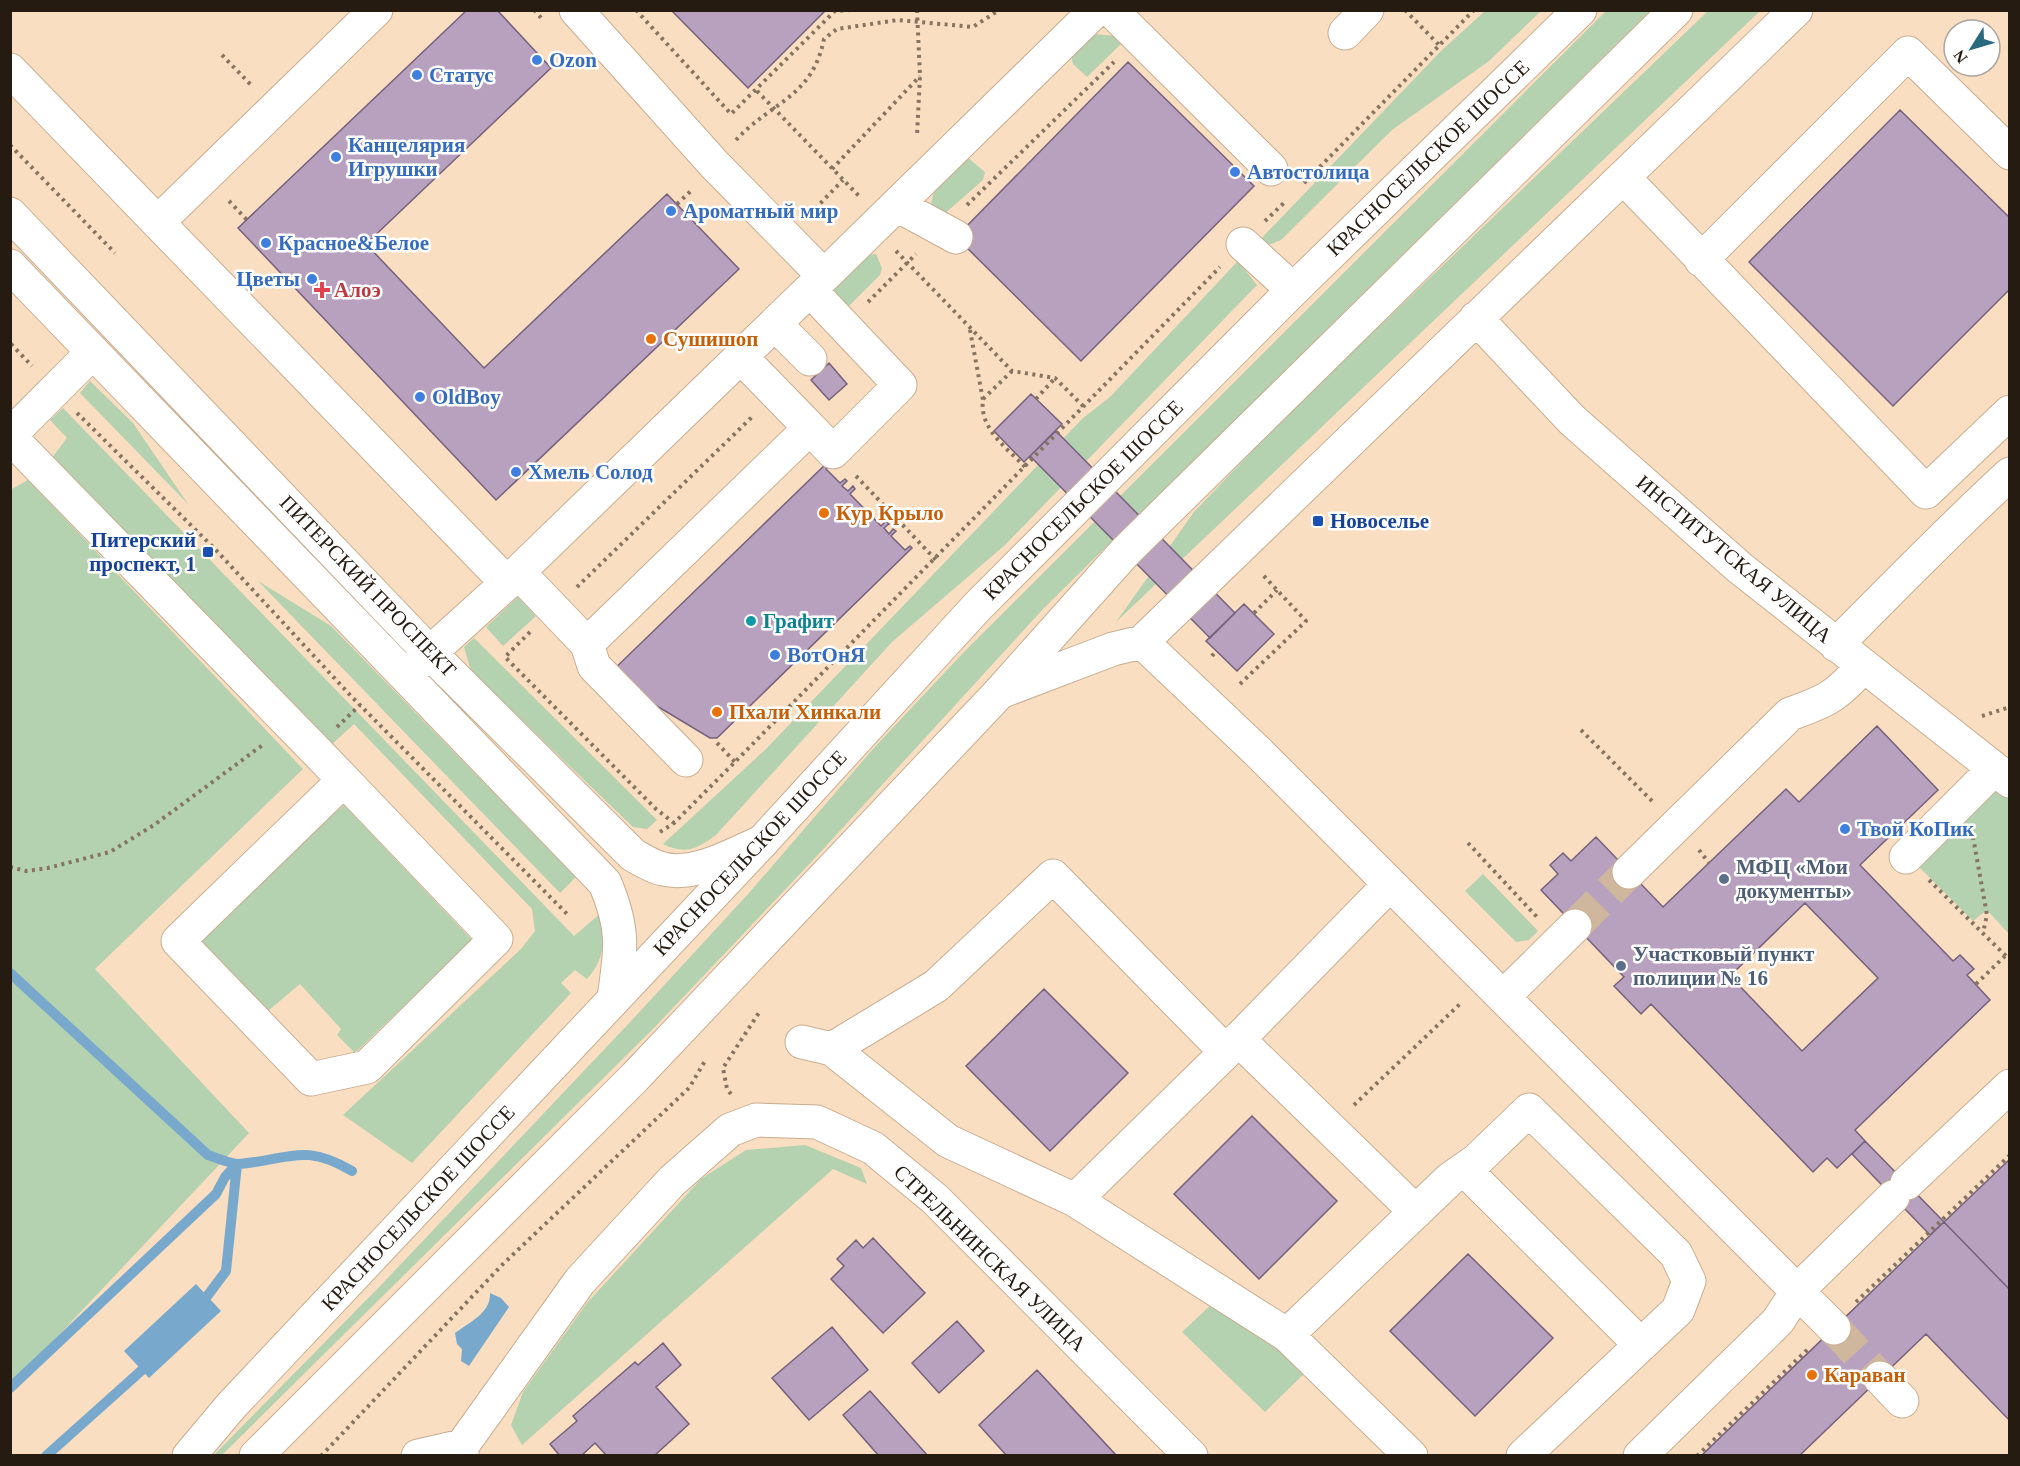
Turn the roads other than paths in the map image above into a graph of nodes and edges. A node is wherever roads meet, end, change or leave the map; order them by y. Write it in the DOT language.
graph roads {
  1 [pos="376,10"];
  2 [pos="576,10"];
  3 [pos="1096,10"];
  4 [pos="1111,10"];
  5 [pos="1580,10"];
  6 [pos="1677,10"];
  7 [pos="1796,10"];
  8 [pos="10,70"];
  9 [pos="2010,153"];
  10 [pos="1271,169"];
  11 [pos="1623,177"];
  12 [pos="897,205"];
  13 [pos="10,214"];
  14 [pos="158,222"];
  15 [pos="960,222"];
  16 [pos="1244,243"];
  17 [pos="1701,260"];
  18 [pos="10,266"];
  19 [pos="817,283"];
  20 [pos="1293,290"];
  21 [pos="1476,318"];
  22 [pos="775,324"];
  23 [pos="93,352"];
  24 [pos="741,357"];
  25 [pos="810,359"];
  26 [pos="2010,412"];
  27 [pos="810,428"];
  28 [pos="10,436"];
  29 [pos="2010,474"];
  30 [pos="513,578"];
  31 [pos="1142,642"];
  32 [pos="587,644"];
  33 [pos="1836,645"];
  34 [pos="429,652"];
  35 [pos="1863,666"];
  36 [pos="405,676"];
  37 [pos="1000,692"];
  38 [pos="686,760"];
  39 [pos="2002,775"];
  40 [pos="344,780"];
  41 [pos="762,842"];
  42 [pos="1913,865"];
  43 [pos="1629,872"];
  44 [pos="1390,884"];
  45 [pos="1575,926"];
  46 [pos="1494,988"];
  47 [pos="614,998"];
  48 [pos="1232,1046"];
  49 [pos="2010,1086"];
  50 [pos="1464,1169"];
  51 [pos="1075,1200"];
  52 [pos="1416,1212"];
  53 [pos="1798,1290"];
  54 [pos="1834,1328"];
  55 [pos="1287,1335"];
  56 [pos="1641,1345"];
  57 [pos="1880,1378"];
  58 [pos="1902,1401"];
  59 [pos="231,1406"];
  60 [pos="462,1451"];
  61 [pos="171,1455"];
  62 [pos="189,1455"];
  63 [pos="256,1455"];
  64 [pos="418,1455"];
  65 [pos="1191,1455"];
  66 [pos="1411,1455"];
  67 [pos="1523,1455"];
  68 [pos="1640,1455"];
  1 -- 14 [label="street"];
  2 -- 19 [label="street"];
  3 -- 12 [label="street"];
  4 -- 10 [label="street"];
  5 -- 20 [label="street, КРАСНОСЕЛЬСКОЕ ШОССЕ"];
  6 -- 37 [label="street"];
  7 -- 11 [label="street"];
  8 -- 14 [label="street"];
  9 -- 17 [label="street"];
  11 -- 17 [label="street"];
  11 -- 21 [label="street"];
  12 -- 15 [label="street"];
  12 -- 19 [label="street"];
  13 -- 34 [label="street, ПИТЕРСКИЙ ПРОСПЕКТ"];
  14 -- 30 [label="street"];
  16 -- 20 [label="street"];
  17 -- 26 [label="street"];
  18 -- 23 [label="street, ПИТЕРСКИЙ ПРОСПЕКТ"];
  19 -- 22 [label="street"];
  19 -- 27 [label="street"];
  20 -- 41 [label="street, КРАСНОСЕЛЬСКОЕ ШОССЕ"];
  21 -- 31 [label="street"];
  21 -- 33 [label="street, ИНСТИТУТСКАЯ УЛИЦА"];
  22 -- 24 [label="street"];
  22 -- 25 [label="street"];
  23 -- 28 [label="street"];
  23 -- 36 [label="street, ПИТЕРСКИЙ ПРОСПЕКТ"];
  24 -- 27 [label="street"];
  24 -- 30 [label="street"];
  27 -- 32 [label="street"];
  28 -- 40 [label="street"];
  29 -- 33 [label="street"];
  30 -- 32 [label="street"];
  30 -- 34 [label="street"];
  31 -- 37 [label="street"];
  31 -- 44 [label="street"];
  32 -- 38 [label="street"];
  33 -- 35 [label="street, ИНСТИТУТСКАЯ УЛИЦА"];
  34 -- 36 [label="street"];
  34 -- 41 [label="street, ПИТЕРСКИЙ ПРОСПЕКТ"];
  35 -- 39 [label="street, ИНСТИТУТСКАЯ УЛИЦА"];
  35 -- 43 [label="street"];
  36 -- 47 [label="street, ПИТЕРСКИЙ ПРОСПЕКТ"];
  37 -- 63 [label="street"];
  39 -- 42 [label="street"];
  40 -- 40 [label="street"];
  41 -- 47 [label="street, КРАСНОСЕЛЬСКОЕ ШОССЕ"];
  44 -- 46 [label="street"];
  44 -- 48 [label="street"];
  45 -- 46 [label="street"];
  46 -- 53 [label="street"];
  47 -- 59 [label="street, КРАСНОСЕЛЬСКОЕ ШОССЕ"];
  48 -- 51 [label="street"];
  48 -- 51 [label="street"];
  48 -- 52 [label="street"];
  49 -- 53 [label="street"];
  50 -- 52 [label="street"];
  50 -- 56 [label="street"];
  50 -- 56 [label="street"];
  51 -- 55 [label="street"];
  52 -- 55 [label="street"];
  53 -- 54 [label="street"];
  53 -- 68 [label="street"];
  55 -- 66 [label="street"];
  56 -- 67 [label="street"];
  57 -- 58 [label="street"];
  59 -- 61 [label="street"];
  59 -- 62 [label="street, КРАСНОСЕЛЬСКОЕ ШОССЕ"];
  60 -- 64 [label="street"];
  60 -- 65 [label="street, СТРЕЛЬНИНСКАЯ УЛИЦА"];
}
